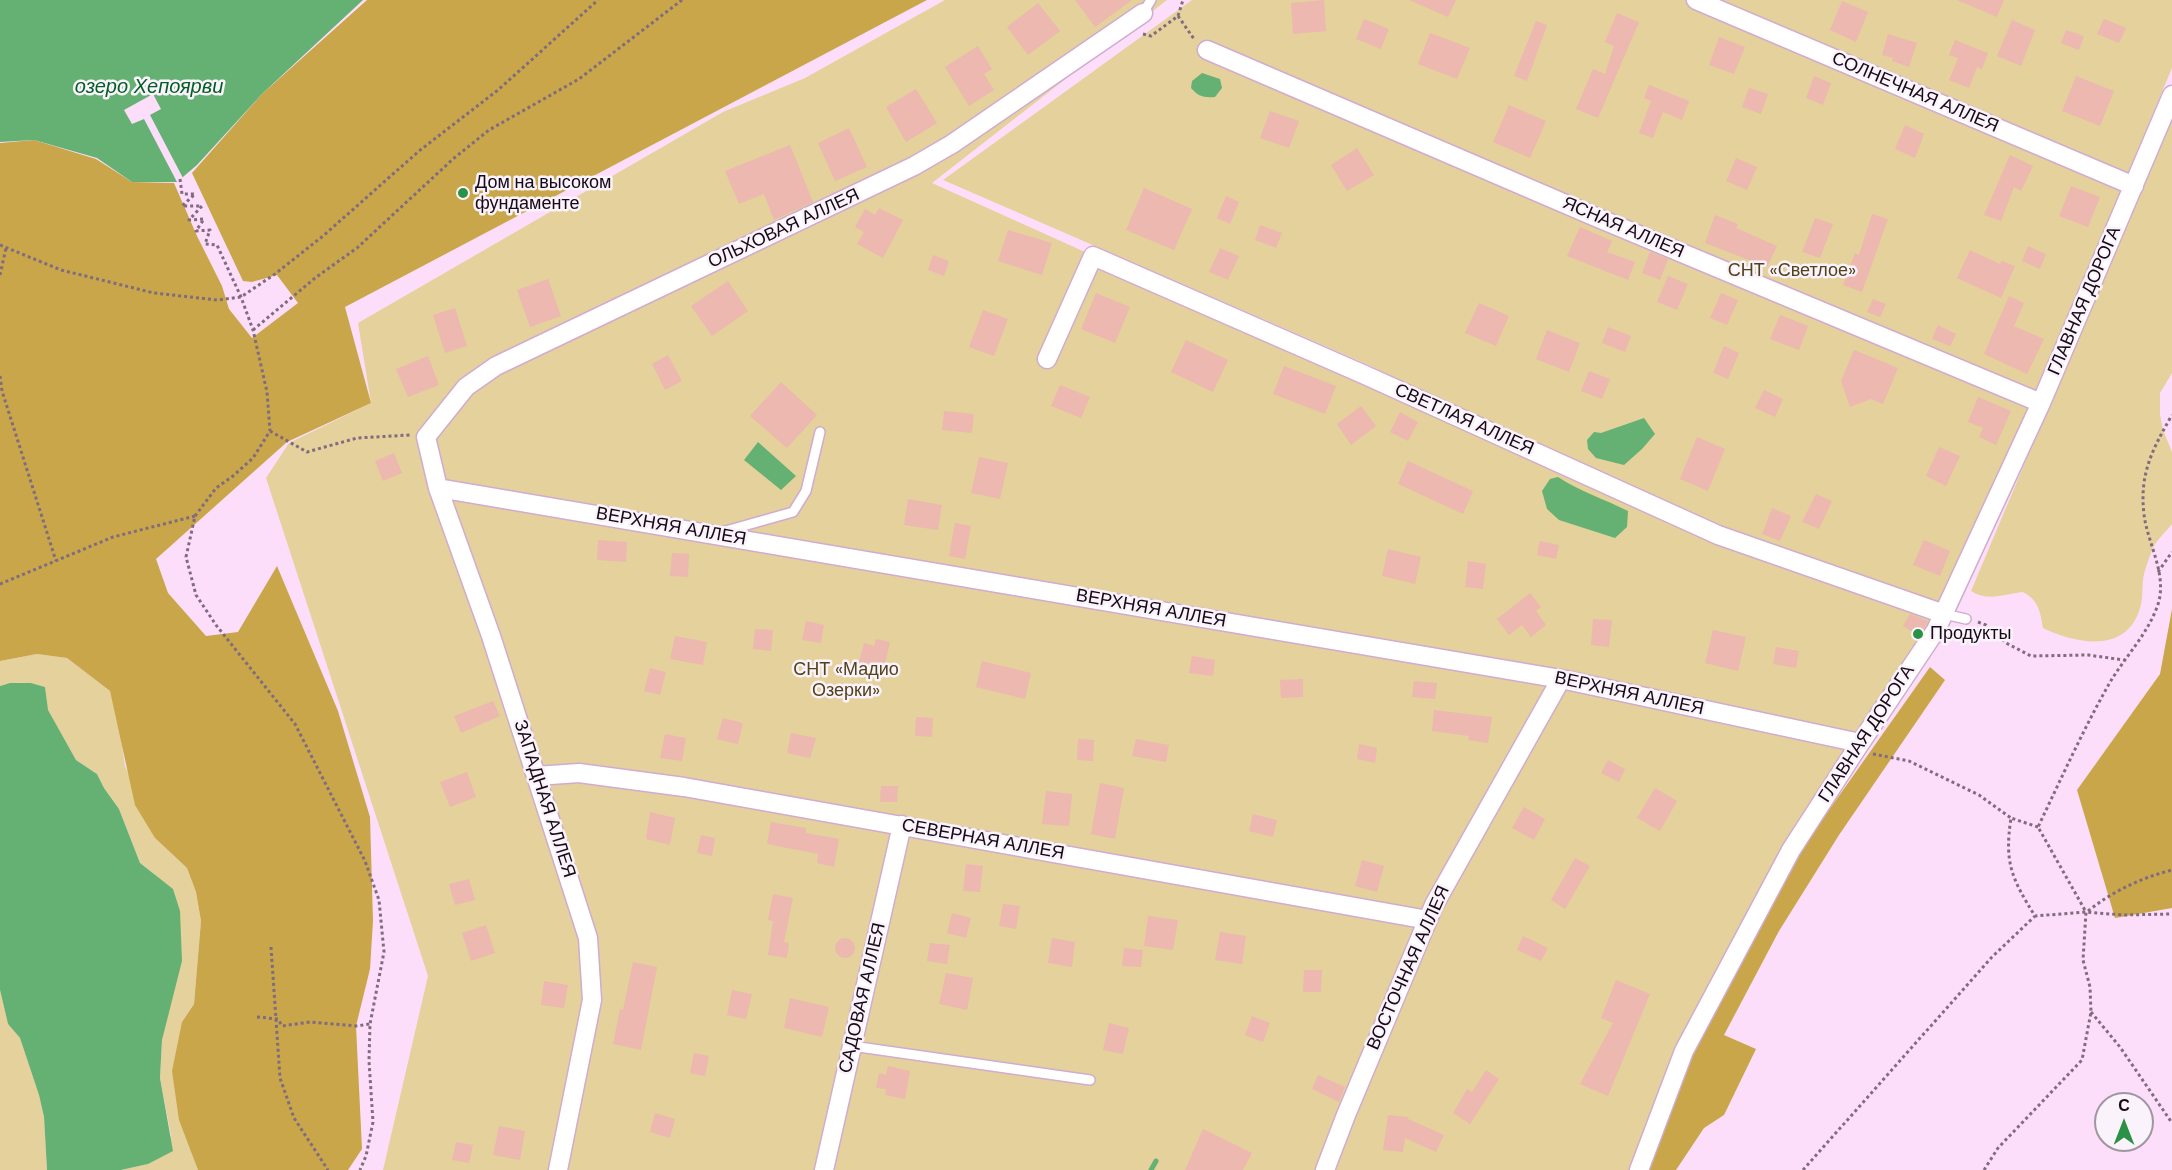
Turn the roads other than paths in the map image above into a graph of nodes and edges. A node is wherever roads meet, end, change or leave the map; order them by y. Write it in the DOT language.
graph roads {
  1 [pos="1696,0"];
  2 [pos="1147,7"];
  3 [pos="1207,50"];
  4 [pos="2172,95"];
  5 [pos="2134,186"];
  6 [pos="1047,359"];
  7 [pos="2041,403"];
  8 [pos="820,432"];
  9 [pos="426,437"];
  10 [pos="438,488"];
  11 [pos="714,535"];
  12 [pos="1944,614"];
  13 [pos="1966,619"];
  14 [pos="1561,679"];
  15 [pos="1857,747"];
  16 [pos="536,776"];
  17 [pos="902,825"];
  18 [pos="1428,920"];
  19 [pos="852,1046"];
  20 [pos="1090,1080"];
  21 [pos="558,1170"];
  22 [pos="824,1170"];
  23 [pos="1325,1170"];
  24 [pos="1639,1170"];
  1 -- 5 [label="street, СОЛНЕЧНАЯ АЛЛЕЯ"];
  2 -- 9 [label="street, ОЛЬХОВАЯ АЛЛЕЯ"];
  3 -- 7 [label="street, ЯСНАЯ АЛЛЕЯ"];
  4 -- 5 [label="street, ГЛАВНАЯ ДОРОГА"];
  5 -- 7 [label="street, ГЛАВНАЯ ДОРОГА"];
  6 -- 12 [label="street, СВЕТЛАЯ АЛЛЕЯ"];
  7 -- 12 [label="street, ГЛАВНАЯ ДОРОГА"];
  8 -- 11 [label="lane"];
  9 -- 10 [label="street, ЗАПАДНАЯ АЛЛЕЯ"];
  10 -- 11 [label="street, ВЕРХНЯЯ АЛЛЕЯ"];
  10 -- 16 [label="street, ЗАПАДНАЯ АЛЛЕЯ"];
  11 -- 14 [label="street, ВЕРХНЯЯ АЛЛЕЯ"];
  12 -- 13 [label="lane"];
  12 -- 15 [label="street, ГЛАВНАЯ ДОРОГА"];
  14 -- 15 [label="street, ВЕРХНЯЯ АЛЛЕЯ"];
  14 -- 18 [label="street, ВОСТОЧНАЯ АЛЛЕЯ"];
  15 -- 24 [label="street, ГЛАВНАЯ ДОРОГА"];
  16 -- 17 [label="street, СЕВЕРНАЯ АЛЛЕЯ"];
  16 -- 21 [label="street, ЗАПАДНАЯ АЛЛЕЯ"];
  17 -- 18 [label="street, СЕВЕРНАЯ АЛЛЕЯ"];
  17 -- 19 [label="street, САДОВАЯ АЛЛЕЯ"];
  18 -- 23 [label="street, ВОСТОЧНАЯ АЛЛЕЯ"];
  19 -- 20 [label="lane"];
  19 -- 22 [label="street, САДОВАЯ АЛЛЕЯ"];
}
